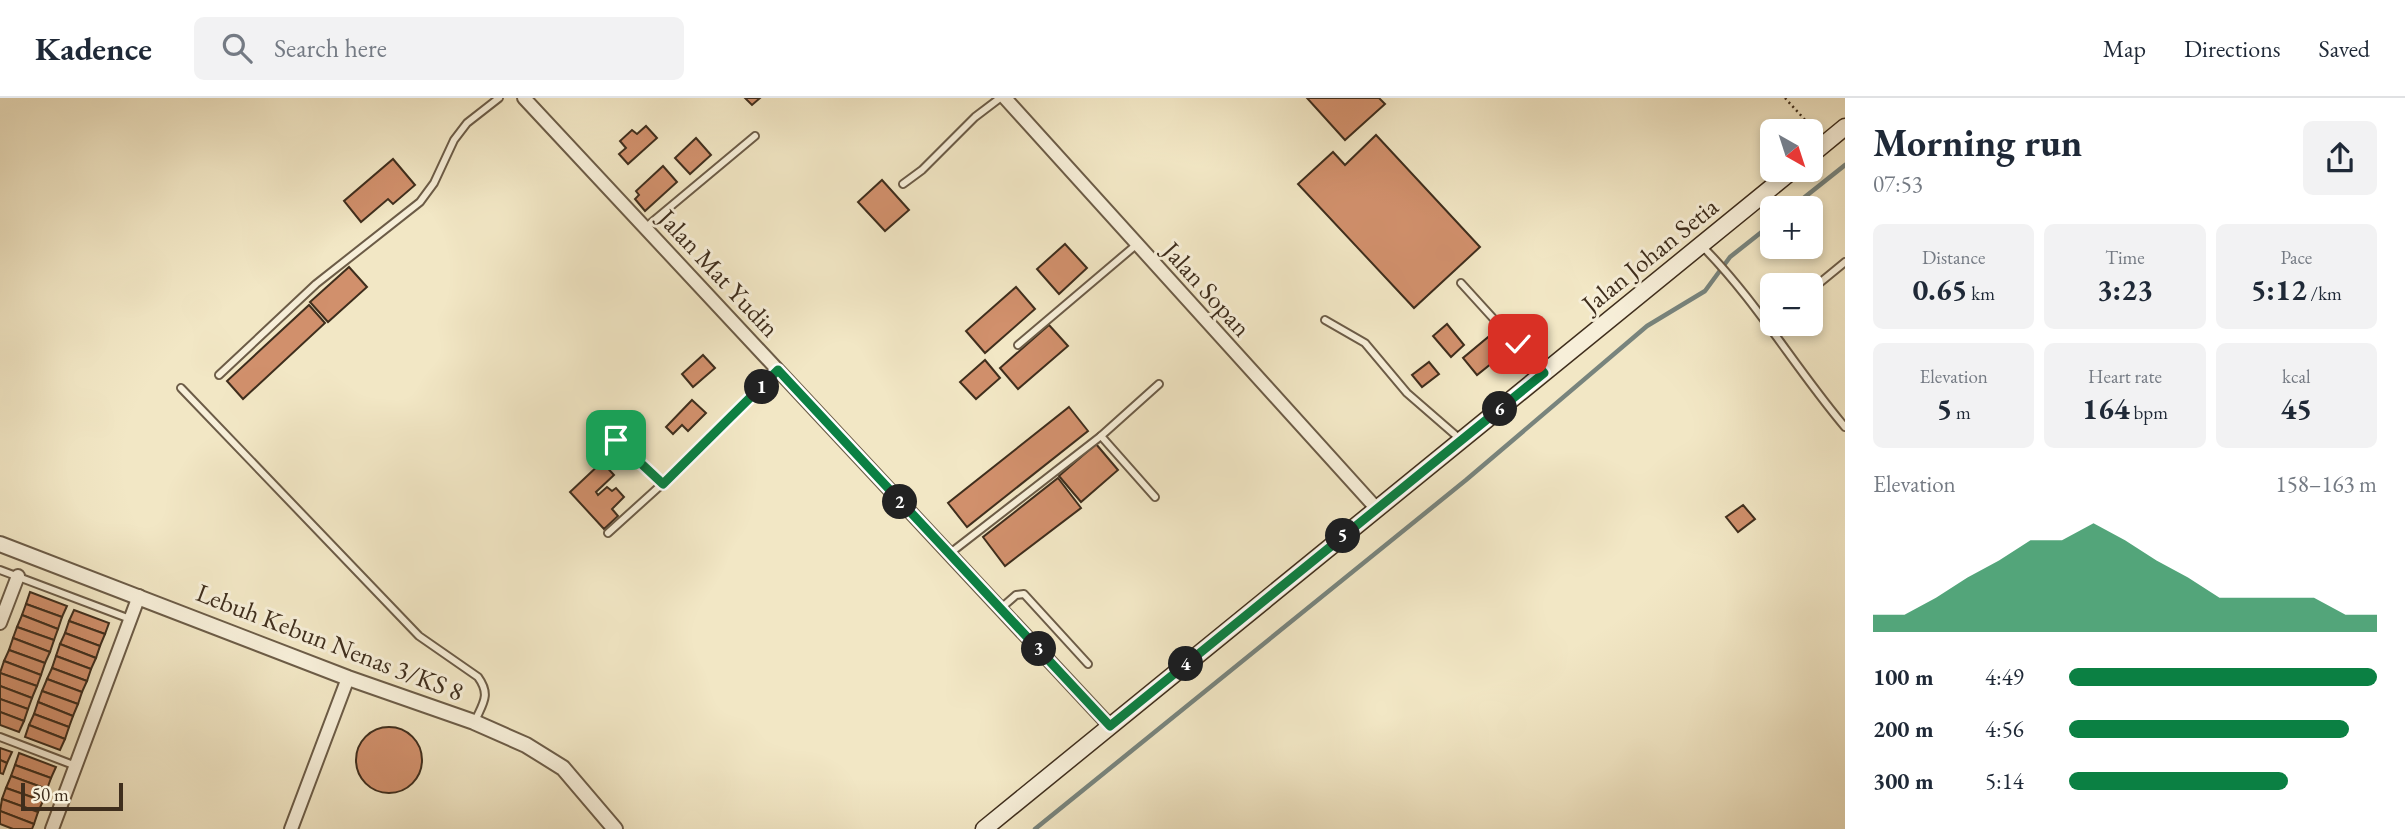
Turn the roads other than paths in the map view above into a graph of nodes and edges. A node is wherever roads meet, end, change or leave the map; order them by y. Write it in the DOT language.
graph roads {
  1 [pos="499,98"];
  2 [pos="524,98"];
  3 [pos="1000,98"];
  4 [pos="1005,98"];
  5 [pos="1845,127"];
  6 [pos="755,136"];
  7 [pos="1824,145"];
  8 [pos="1778,182"];
  9 [pos="903,184"];
  10 [pos="646,227"];
  11 [pos="1136,245"];
  12 [pos="1701,245"];
  13 [pos="1845,262"];
  14 [pos="1823,280"];
  15 [pos="1461,283"];
  16 [pos="1760,314"];
  17 [pos="1325,320"];
  18 [pos="1777,336"];
  19 [pos="1018,345"];
  20 [pos="778,370"];
  21 [pos="1544,373"];
  22 [pos="219,375"];
  23 [pos="1159,384"];
  24 [pos="181,388"];
  25 [pos="1845,427"];
  26 [pos="1101,436"];
  27 [pos="616,440"];
  28 [pos="1461,440"];
  29 [pos="663,484"];
  30 [pos="1155,497"];
  31 [pos="1377,509"];
  32 [pos="608,533"];
  33 [pos="0,544"];
  34 [pos="949,554"];
  35 [pos="0,569"];
  36 [pos="18,576"];
  37 [pos="139,596"];
  38 [pos="1000,609"];
  39 [pos="130,619"];
  40 [pos="0,623"];
  41 [pos="1088,664"];
  42 [pos="348,678"];
  43 [pos="474,722"];
  44 [pos="1110,726"];
  45 [pos="0,737"];
  46 [pos="76,766"];
  47 [pos="52,829"];
  48 [pos="290,829"];
  49 [pos="615,829"];
  50 [pos="984,829"];
  1 -- 22 [label="lane"];
  2 -- 10 [label="street, Jalan Mat Yudin"];
  3 -- 9 [label="lane"];
  4 -- 11 [label="street, Jalan Sopan"];
  5 -- 7 [label="main road"];
  6 -- 10 [label="lane"];
  8 -- 12 [label="main road, Jalan Johan Setia"];
  10 -- 20 [label="street, Jalan Mat Yudin"];
  11 -- 19 [label="lane"];
  11 -- 31 [label="street, Jalan Sopan"];
  12 -- 16 [label="lane"];
  12 -- 21 [label="main road, Jalan Johan Setia"];
  13 -- 14 [label="lane"];
  15 -- 21 [label="lane"];
  17 -- 28 [label="lane"];
  18 -- 25 [label="lane"];
  20 -- 29 [label="lane"];
  20 -- 34 [label="street, Jalan Mat Yudin"];
  21 -- 28 [label="main road, Jalan Johan Setia"];
  23 -- 26 [label="lane"];
  24 -- 43 [label="lane"];
  26 -- 30 [label="lane"];
  26 -- 34 [label="lane"];
  27 -- 29 [label="lane"];
  28 -- 31 [label="main road, Jalan Johan Setia"];
  29 -- 32 [label="lane"];
  31 -- 44 [label="main road, Jalan Johan Setia"];
  33 -- 37 [label="street, Lebuh Kebun Nenas 3/KS 8"];
  34 -- 38 [label="street, Jalan Mat Yudin"];
  35 -- 36 [label="lane"];
  36 -- 39 [label="lane"];
  36 -- 40 [label="street"];
  37 -- 39 [label="street"];
  37 -- 42 [label="street, Lebuh Kebun Nenas 3/KS 8"];
  38 -- 41 [label="lane"];
  38 -- 44 [label="street, Jalan Mat Yudin"];
  39 -- 46 [label="street"];
  42 -- 43 [label="street, Lebuh Kebun Nenas 3/KS 8"];
  42 -- 48 [label="street"];
  43 -- 49 [label="street, Lebuh Kebun Nenas 3/KS 8"];
  44 -- 50 [label="main road, Jalan Johan Setia"];
  45 -- 46 [label="lane"];
  46 -- 47 [label="street"];
}
